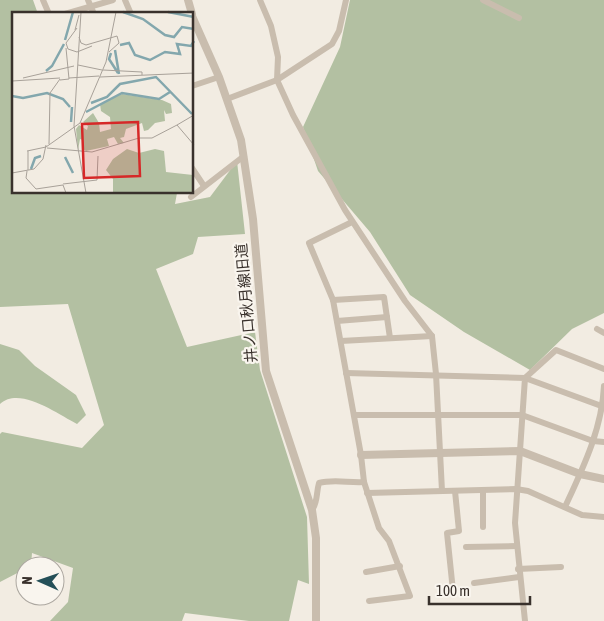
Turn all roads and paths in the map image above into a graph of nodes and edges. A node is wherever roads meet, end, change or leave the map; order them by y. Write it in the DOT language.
graph roads {
  1 [pos="44,0"];
  2 [pos="88,0"];
  3 [pos="113,0"];
  4 [pos="125,0"];
  5 [pos="260,0"];
  6 [pos="346,0"];
  7 [pos="483,0"];
  8 [pos="93,10"];
  9 [pos="48,12"];
  10 [pos="80,12"];
  11 [pos="130,12"];
  12 [pos="519,18"];
  13 [pos="194,20"];
  14 [pos="219,77"];
  15 [pos="277,80"];
  16 [pos="194,85"];
  17 [pos="227,99"];
  18 [pos="244,156"];
  19 [pos="194,171"];
  20 [pos="204,186"];
  21 [pos="191,197"];
  22 [pos="352,222"];
  23 [pos="333,300"];
  24 [pos="387,318"];
  25 [pos="337,321"];
  26 [pos="432,336"];
  27 [pos="390,338"];
  28 [pos="341,341"];
  29 [pos="604,369"];
  30 [pos="346,373"];
  31 [pos="436,374"];
  32 [pos="525,378"];
  33 [pos="604,386"];
  34 [pos="604,406"];
  35 [pos="354,414"];
  36 [pos="438,414"];
  37 [pos="522,415"];
  38 [pos="593,441"];
  39 [pos="604,442"];
  40 [pos="520,451"];
  41 [pos="440,453"];
  42 [pos="361,455"];
  43 [pos="580,474"];
  44 [pos="604,479"];
  45 [pos="364,482"];
  46 [pos="516,489"];
  47 [pos="483,490"];
  48 [pos="455,491"];
  49 [pos="442,492"];
  50 [pos="367,493"];
  51 [pos="565,507"];
  52 [pos="312,510"];
  53 [pos="604,517"];
  54 [pos="483,527"];
  55 [pos="517,546"];
  56 [pos="466,547"];
  57 [pos="400,566"];
  58 [pos="561,567"];
  59 [pos="518,569"];
  60 [pos="366,572"];
  61 [pos="519,577"];
  62 [pos="474,583"];
  63 [pos="453,591"];
  64 [pos="369,601"];
  65 [pos="316,621"];
  66 [pos="526,621"];
  1 -- 9 [label="street"];
  2 -- 8 [label="street"];
  3 -- 8 [label="street"];
  4 -- 11 [label="street"];
  5 -- 15 [label="street"];
  6 -- 15 [label="street"];
  7 -- 12 [label="street"];
  8 -- 10 [label="street"];
  13 -- 14 [label="street, 井ノ口秋月線旧道"];
  14 -- 16 [label="street"];
  14 -- 17 [label="street, 井ノ口秋月線旧道"];
  15 -- 17 [label="street"];
  15 -- 22 [label="street"];
  17 -- 18 [label="street, 井ノ口秋月線旧道"];
  18 -- 20 [label="street"];
  18 -- 52 [label="street, 井ノ口秋月線旧道"];
  19 -- 20 [label="street"];
  20 -- 21 [label="street"];
  22 -- 23 [label="street"];
  22 -- 26 [label="street"];
  23 -- 24 [label="street"];
  23 -- 25 [label="street"];
  24 -- 25 [label="street"];
  24 -- 27 [label="street"];
  25 -- 28 [label="street"];
  26 -- 27 [label="street"];
  26 -- 31 [label="street"];
  27 -- 28 [label="street"];
  28 -- 30 [label="street"];
  29 -- 32 [label="street"];
  30 -- 31 [label="street"];
  30 -- 35 [label="street"];
  31 -- 32 [label="street"];
  31 -- 36 [label="street"];
  32 -- 34 [label="street"];
  32 -- 37 [label="street"];
  33 -- 34 [label="street"];
  34 -- 38 [label="street"];
  35 -- 36 [label="street"];
  35 -- 42 [label="street"];
  36 -- 37 [label="street"];
  36 -- 41 [label="street"];
  37 -- 38 [label="street"];
  37 -- 40 [label="street"];
  38 -- 39 [label="street"];
  38 -- 43 [label="street"];
  40 -- 41 [label="street"];
  40 -- 43 [label="street"];
  40 -- 46 [label="street"];
  41 -- 42 [label="street"];
  41 -- 49 [label="street"];
  42 -- 45 [label="street"];
  43 -- 44 [label="street"];
  43 -- 51 [label="street"];
  45 -- 50 [label="street"];
  45 -- 52 [label="street"];
  46 -- 47 [label="street"];
  46 -- 51 [label="street"];
  46 -- 55 [label="street"];
  47 -- 48 [label="street"];
  47 -- 54 [label="street"];
  48 -- 49 [label="street"];
  48 -- 63 [label="street"];
  49 -- 50 [label="street"];
  50 -- 57 [label="street"];
  51 -- 53 [label="street"];
  52 -- 65 [label="street, 井ノ口秋月線旧道"];
  55 -- 56 [label="street"];
  55 -- 59 [label="street"];
  57 -- 60 [label="street"];
  57 -- 64 [label="street"];
  58 -- 59 [label="street"];
  59 -- 61 [label="street"];
  61 -- 62 [label="street"];
  61 -- 66 [label="street"];
}
